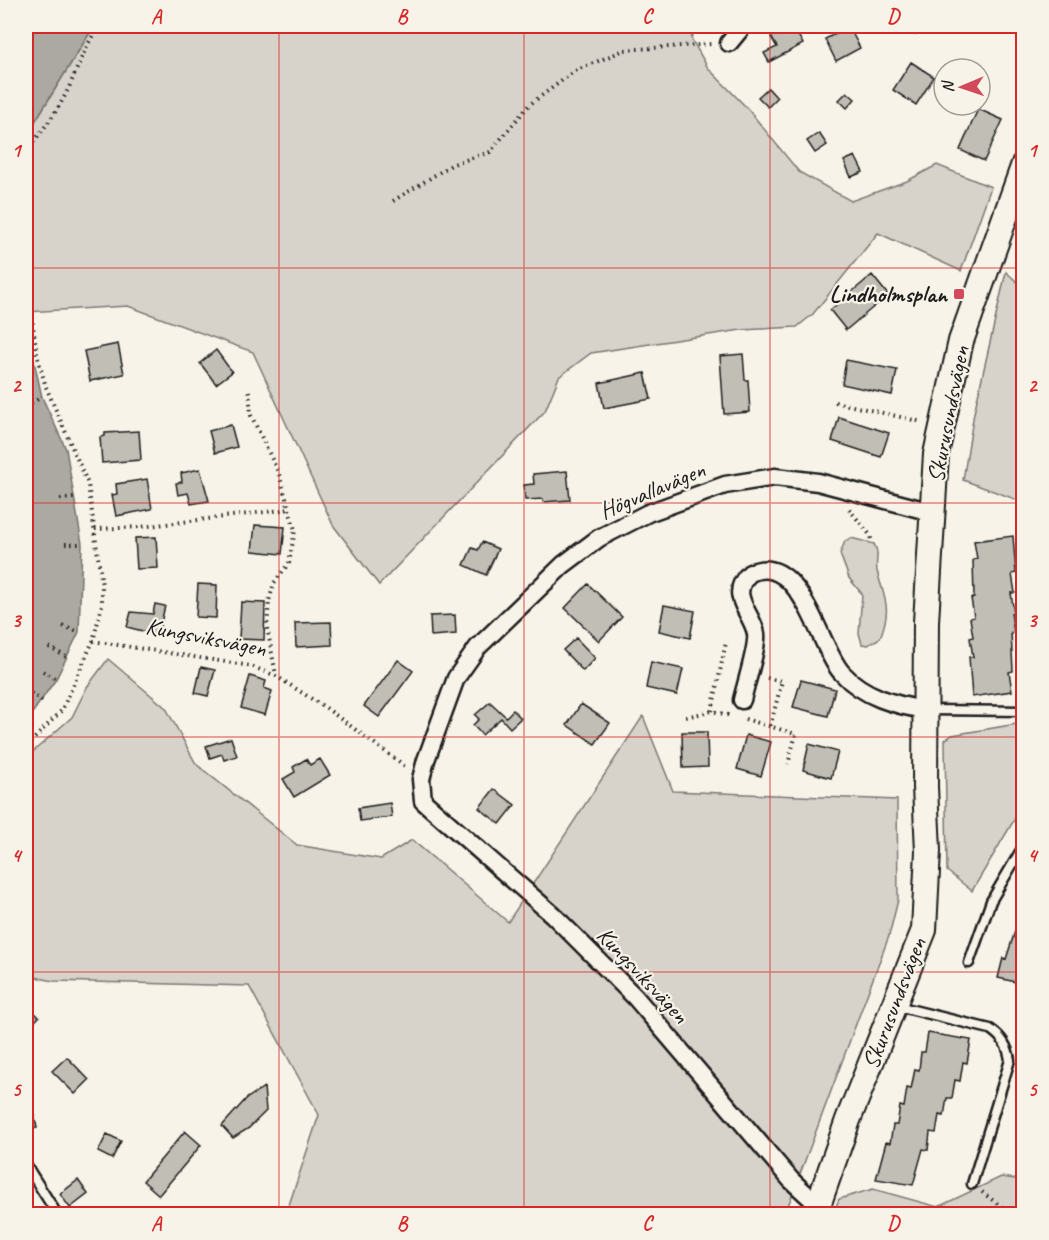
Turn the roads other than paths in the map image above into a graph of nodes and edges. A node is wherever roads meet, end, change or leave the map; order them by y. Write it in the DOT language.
graph roads {
  1 [pos="743,26"];
  2 [pos="729,43"];
  3 [pos="1023,164"];
  4 [pos="931,512"];
  5 [pos="742,700"];
  6 [pos="925,710"];
  7 [pos="1023,711"];
  8 [pos="421,785"];
  9 [pos="1023,845"];
  10 [pos="969,963"];
  11 [pos="894,1005"];
  12 [pos="26,1165"];
  13 [pos="972,1184"];
  14 [pos="817,1210"];
  15 [pos="57,1215"];
  1 -- 2 [label="street"];
  3 -- 4 [label="street, Skurusundsvägen"];
  4 -- 6 [label="street, Skurusundsvägen"];
  4 -- 8 [label="street, Högvallavägen"];
  5 -- 6 [label="street"];
  6 -- 7 [label="lane"];
  6 -- 11 [label="street, Skurusundsvägen"];
  8 -- 14 [label="street, Kungsviksvägen"];
  9 -- 10 [label="lane"];
  11 -- 13 [label="lane"];
  11 -- 14 [label="street, Skurusundsvägen"];
  12 -- 15 [label="lane"];
}
